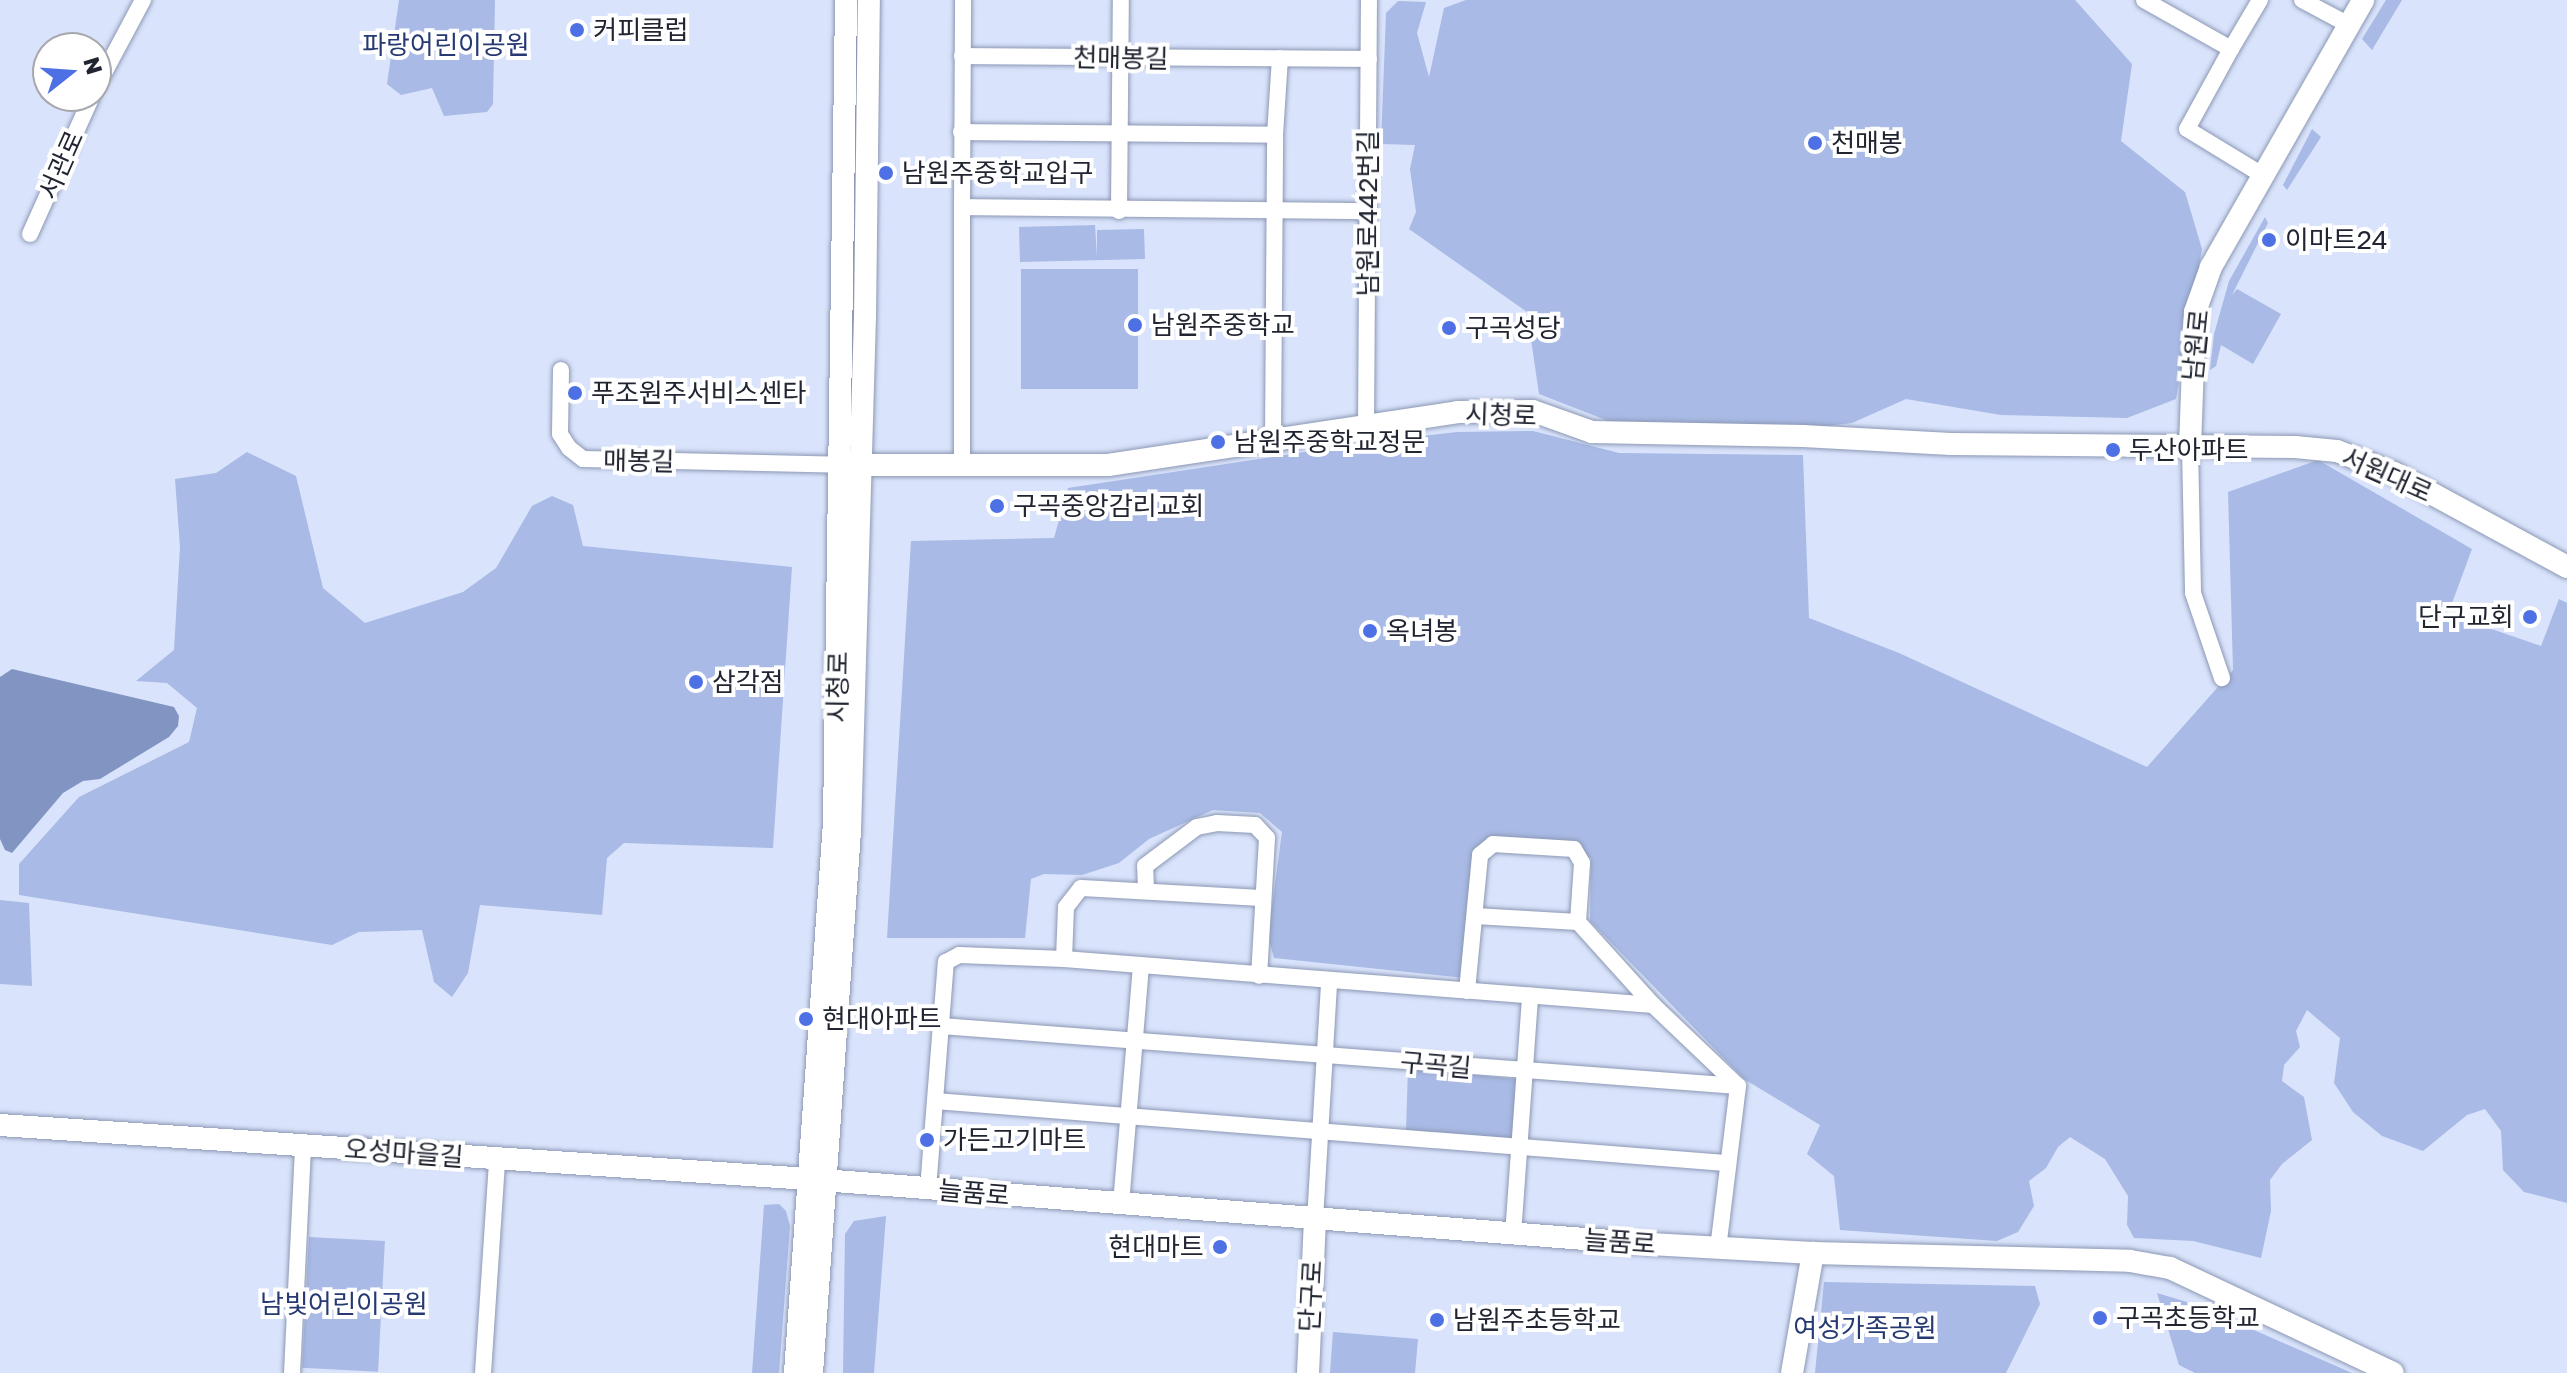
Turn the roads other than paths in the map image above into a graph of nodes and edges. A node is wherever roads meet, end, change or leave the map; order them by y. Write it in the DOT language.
graph roads {
  1 [pos="143,0"];
  2 [pos="846,0"];
  3 [pos="869,0"];
  4 [pos="963,0"];
  5 [pos="1121,0"];
  6 [pos="1369,0"];
  7 [pos="2144,0"];
  8 [pos="2260,0"];
  9 [pos="2302,0"];
  10 [pos="2363,0"];
  11 [pos="2349,25"];
  12 [pos="2231,49"];
  13 [pos="962,56"];
  14 [pos="112,58"];
  15 [pos="1280,58"];
  16 [pos="1122,59"];
  17 [pos="1369,59"];
  18 [pos="85,112"];
  19 [pos="961,132"];
  20 [pos="1121,134"];
  21 [pos="1275,135"];
  22 [pos="2264,176"];
  23 [pos="962,207"];
  24 [pos="1275,209"];
  25 [pos="1119,211"];
  26 [pos="1368,211"];
  27 [pos="30,234"];
  28 [pos="561,370"];
  29 [pos="1366,425"];
  30 [pos="1273,439"];
  31 [pos="2190,447"];
  32 [pos="851,465"];
  33 [pos="962,466"];
  34 [pos="2567,567"];
  35 [pos="2222,678"];
  36 [pos="1146,890"];
  37 [pos="1262,898"];
  38 [pos="1475,916"];
  39 [pos="1578,922"];
  40 [pos="1064,959"];
  41 [pos="1141,967"];
  42 [pos="1259,976"];
  43 [pos="1329,982"];
  44 [pos="1467,991"];
  45 [pos="1530,996"];
  46 [pos="1653,1005"];
  47 [pos="941,1026"];
  48 [pos="1133,1041"];
  49 [pos="1324,1055"];
  50 [pos="1525,1072"];
  51 [pos="1738,1086"];
  52 [pos="935,1101"];
  53 [pos="1128,1116"];
  54 [pos="0,1125"];
  55 [pos="1320,1132"];
  56 [pos="303,1146"];
  57 [pos="1519,1147"];
  58 [pos="497,1160"];
  59 [pos="1726,1163"];
  60 [pos="817,1180"];
  61 [pos="928,1189"];
  62 [pos="1121,1204"];
  63 [pos="1315,1220"];
  64 [pos="1513,1235"];
  65 [pos="1718,1248"];
  66 [pos="1813,1253"];
  67 [pos="292,1373"];
  68 [pos="483,1373"];
  69 [pos="795,1373"];
  70 [pos="812,1373"];
  71 [pos="1308,1373"];
  72 [pos="1792,1373"];
  73 [pos="2393,1373"];
  1 -- 14 [label="street"];
  2 -- 32 [label="street, 시청로"];
  3 -- 32 [label="street, 시청로"];
  4 -- 13 [label="street"];
  5 -- 16 [label="street"];
  6 -- 17 [label="street, 남원로442번길"];
  7 -- 12 [label="street"];
  8 -- 12 [label="street"];
  9 -- 11 [label="street"];
  10 -- 11 [label="street, 남원로"];
  11 -- 22 [label="street, 남원로"];
  12 -- 22 [label="street"];
  13 -- 16 [label="street, 천매봉길"];
  13 -- 19 [label="street"];
  15 -- 16 [label="street, 천매봉길"];
  15 -- 17 [label="street, 천매봉길"];
  15 -- 21 [label="street"];
  16 -- 20 [label="street"];
  17 -- 26 [label="street, 남원로442번길"];
  18 -- 27 [label="street, 서관로"];
  19 -- 20 [label="street"];
  19 -- 23 [label="street"];
  20 -- 21 [label="street"];
  20 -- 25 [label="street"];
  21 -- 24 [label="street"];
  22 -- 31 [label="street, 남원로"];
  23 -- 25 [label="street"];
  23 -- 33 [label="street"];
  24 -- 25 [label="street"];
  24 -- 26 [label="street"];
  24 -- 30 [label="street"];
  26 -- 29 [label="street, 남원로442번길"];
  28 -- 32 [label="street, 매봉길"];
  29 -- 30 [label="street, 시청로"];
  29 -- 31 [label="street, 시청로"];
  30 -- 33 [label="street, 시청로"];
  31 -- 34 [label="street, 서원대로"];
  31 -- 35 [label="street, 남원로"];
  32 -- 33 [label="street, 시청로"];
  32 -- 60 [label="street, 시청로"];
  36 -- 37 [label="street"];
  36 -- 37 [label="street"];
  36 -- 40 [label="street"];
  37 -- 42 [label="street"];
  38 -- 39 [label="street"];
  38 -- 39 [label="street"];
  38 -- 44 [label="street"];
  39 -- 46 [label="street"];
  40 -- 41 [label="street"];
  40 -- 47 [label="street"];
  41 -- 42 [label="street"];
  41 -- 48 [label="street"];
  42 -- 43 [label="street"];
  43 -- 44 [label="street"];
  43 -- 49 [label="street"];
  44 -- 45 [label="street"];
  45 -- 46 [label="street"];
  45 -- 50 [label="street"];
  46 -- 51 [label="street"];
  47 -- 48 [label="street, 구곡길"];
  47 -- 52 [label="street"];
  48 -- 49 [label="street, 구곡길"];
  48 -- 53 [label="street"];
  49 -- 50 [label="street, 구곡길"];
  49 -- 55 [label="street"];
  50 -- 51 [label="street, 구곡길"];
  50 -- 57 [label="street"];
  51 -- 59 [label="street"];
  52 -- 53 [label="street"];
  52 -- 61 [label="street"];
  53 -- 55 [label="street"];
  53 -- 62 [label="street"];
  54 -- 56 [label="street, 오성마을길"];
  55 -- 57 [label="street"];
  55 -- 63 [label="street"];
  56 -- 58 [label="street, 오성마을길"];
  56 -- 67 [label="street"];
  57 -- 59 [label="street"];
  57 -- 64 [label="street"];
  58 -- 60 [label="street, 오성마을길"];
  58 -- 68 [label="street"];
  59 -- 65 [label="street"];
  60 -- 61 [label="street, 늘품로"];
  60 -- 69 [label="street, 시청로"];
  60 -- 70 [label="street, 시청로"];
  61 -- 62 [label="street, 늘품로"];
  62 -- 63 [label="street, 늘품로"];
  63 -- 64 [label="street, 늘품로"];
  63 -- 71 [label="street, 단구로"];
  64 -- 65 [label="street, 늘품로"];
  65 -- 66 [label="street, 늘품로"];
  66 -- 72 [label="street"];
  66 -- 73 [label="street, 늘품로"];
}
